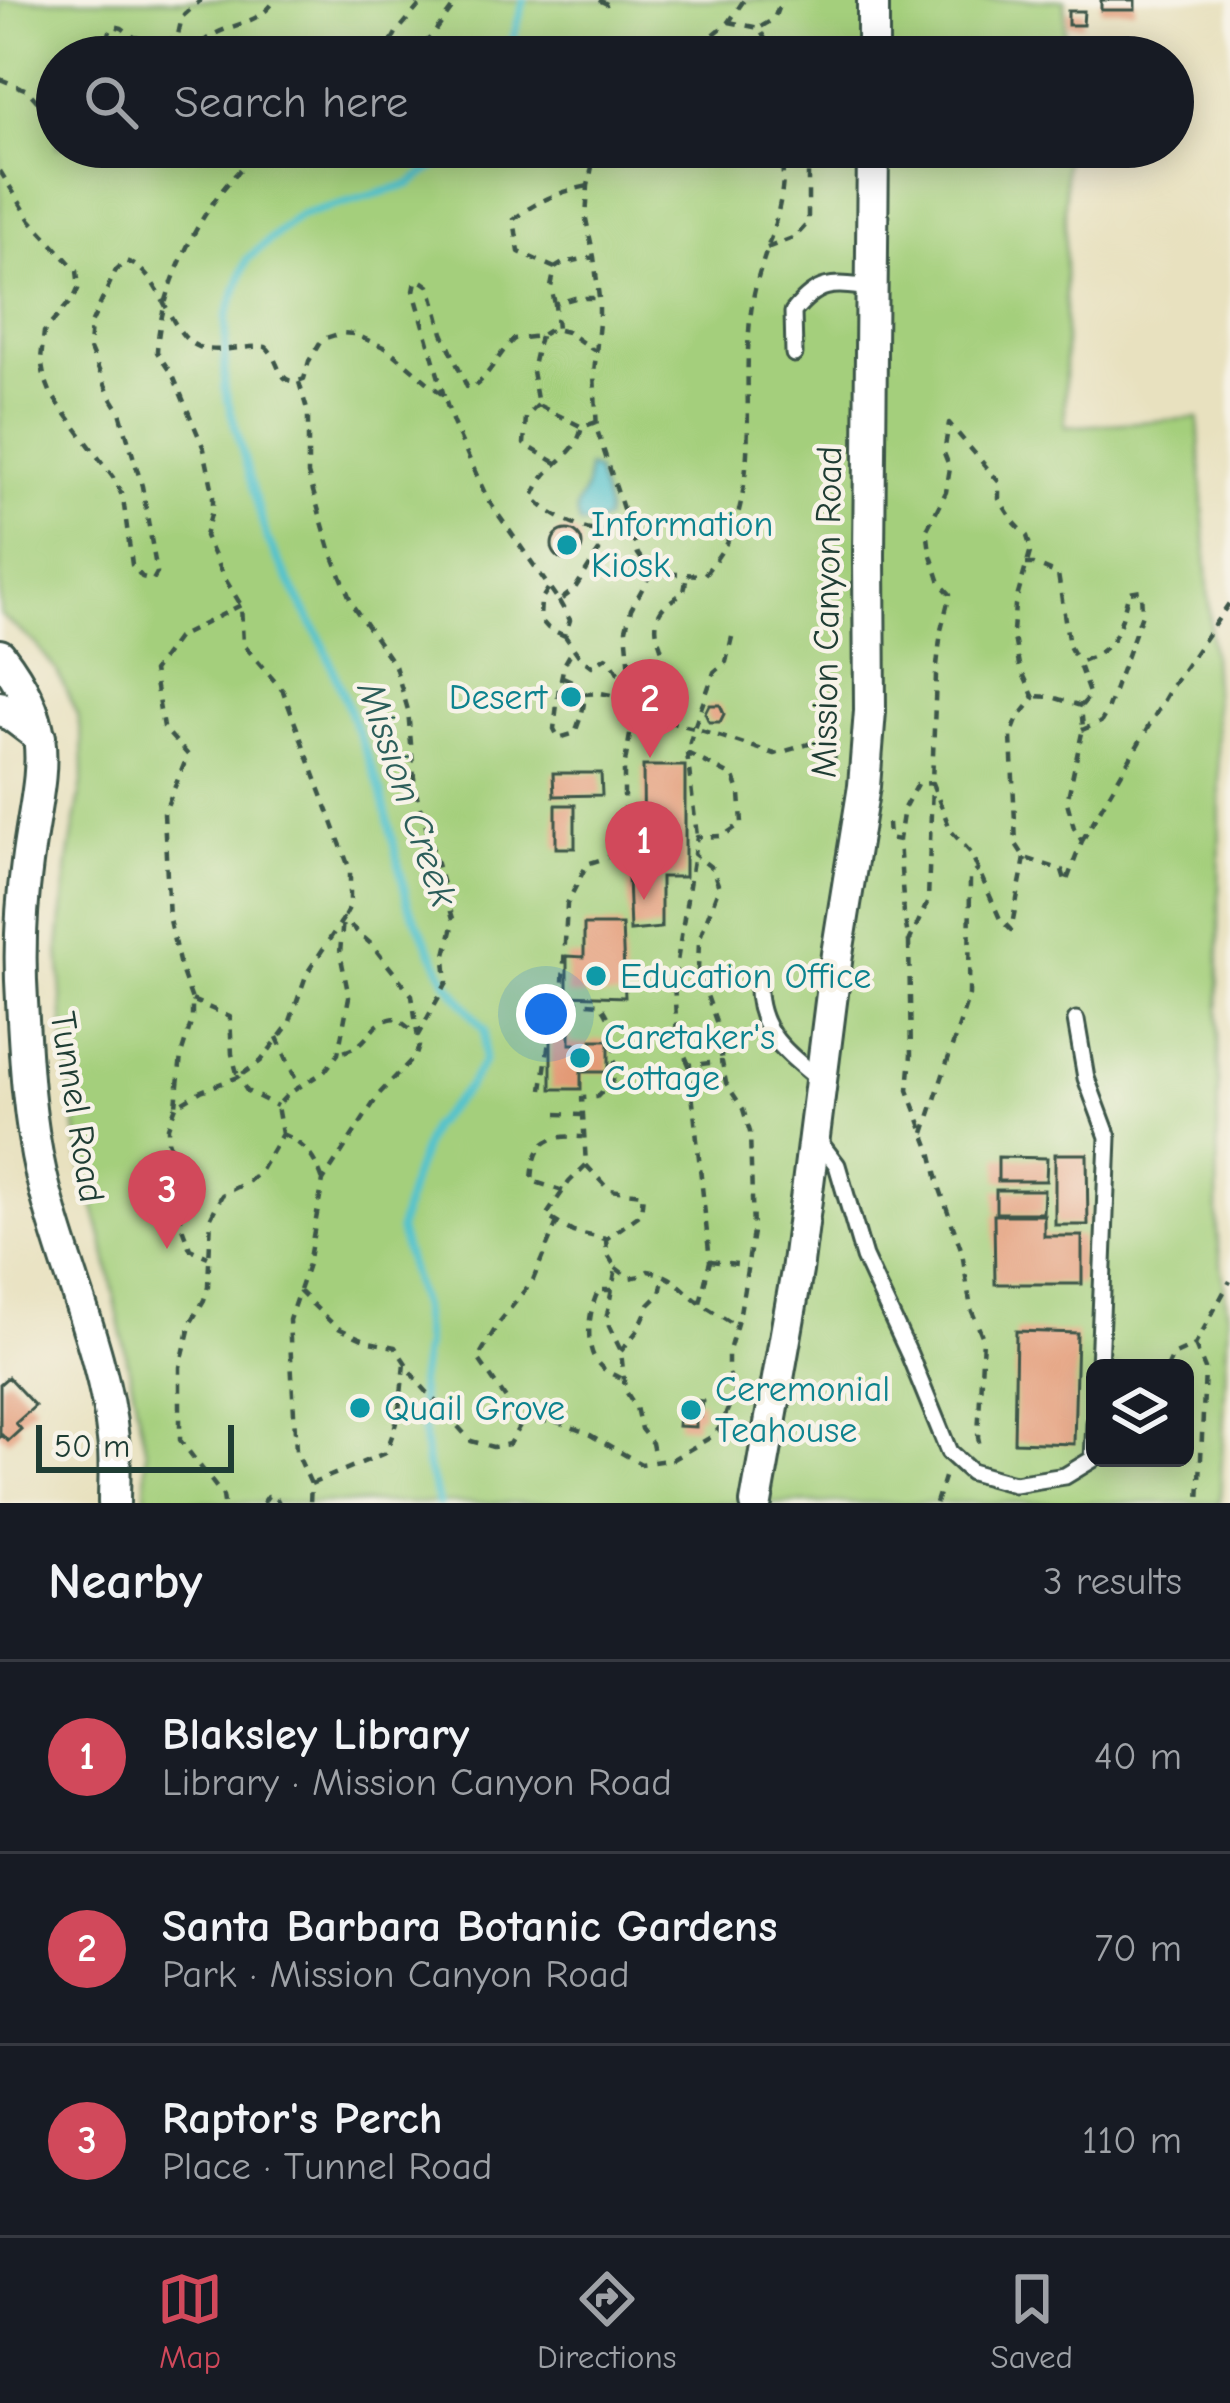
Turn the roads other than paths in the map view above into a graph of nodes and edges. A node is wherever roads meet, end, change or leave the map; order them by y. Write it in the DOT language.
graph roads {
  1 [pos="873,0"];
  2 [pos="873,36"];
  3 [pos="872,168"];
  4 [pos="870,289"];
  5 [pos="794,354"];
  6 [pos="0,655"];
  7 [pos="0,707"];
  8 [pos="40,737"];
  9 [pos="758,980"];
  10 [pos="1076,1020"];
  11 [pos="822,1082"];
  12 [pos="815,1136"];
  13 [pos="1099,1359"];
  14 [pos="1086,1464"];
  15 [pos="114,1503"];
  16 [pos="756,1503"];
  1 -- 2 [label="street"];
  3 -- 4 [label="street, Mission Canyon Road"];
  4 -- 5 [label="lane"];
  4 -- 11 [label="street, Mission Canyon Road"];
  6 -- 8 [label="street, Tunnel Road"];
  7 -- 8 [label="street"];
  8 -- 15 [label="street, Tunnel Road"];
  9 -- 11 [label="lane"];
  10 -- 13 [label="lane"];
  11 -- 12 [label="street, Mission Canyon Road"];
  12 -- 14 [label="lane"];
  12 -- 16 [label="street, Mission Canyon Road"];
}
